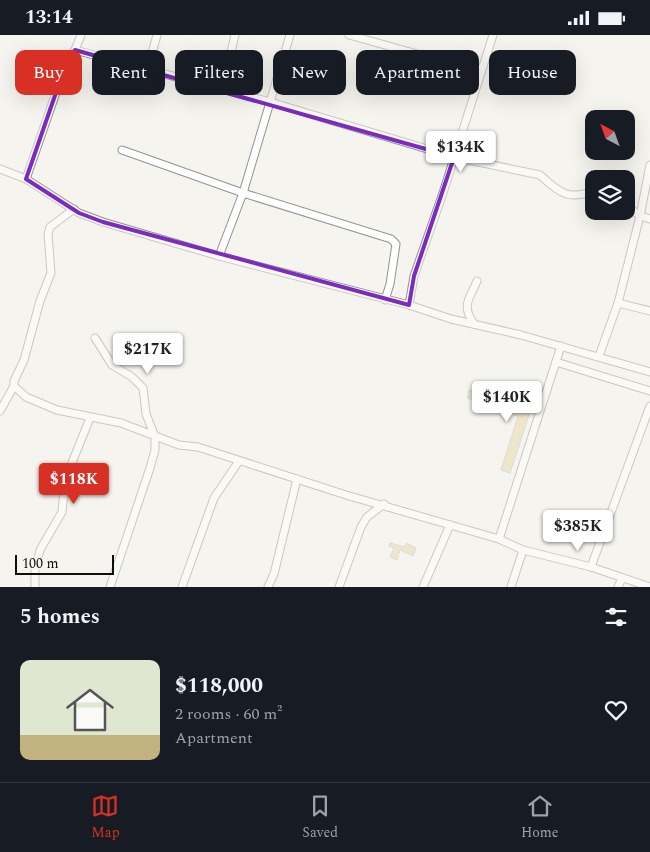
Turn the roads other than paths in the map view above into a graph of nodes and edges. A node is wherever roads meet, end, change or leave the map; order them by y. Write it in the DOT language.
graph roads {
  1 [pos="81,35"];
  2 [pos="157,35"];
  3 [pos="234,35"];
  4 [pos="290,35"];
  5 [pos="349,35"];
  6 [pos="492,35"];
  7 [pos="75,50"];
  8 [pos="152,50"];
  9 [pos="231,50"];
  10 [pos="482,69"];
  11 [pos="55,95"];
  12 [pos="242,95"];
  13 [pos="270,102"];
  14 [pos="122,150"];
  15 [pos="454,157"];
  16 [pos="650,165"];
  17 [pos="0,169"];
  18 [pos="26,179"];
  19 [pos="243,193"];
  20 [pos="585,193"];
  21 [pos="74,209"];
  22 [pos="635,212"];
  23 [pos="640,216"];
  24 [pos="650,219"];
  25 [pos="219,256"];
  26 [pos="477,281"];
  27 [pos="385,300"];
  28 [pos="618,303"];
  29 [pos="409,305"];
  30 [pos="650,311"];
  31 [pos="474,324"];
  32 [pos="95,338"];
  33 [pos="561,346"];
  34 [pos="599,357"];
  35 [pos="556,362"];
  36 [pos="650,372"];
  37 [pos="14,386"];
  38 [pos="650,391"];
  39 [pos="650,406"];
  40 [pos="0,411"];
  41 [pos="90,418"];
  42 [pos="156,437"];
  43 [pos="239,461"];
  44 [pos="297,479"];
  45 [pos="384,505"];
  46 [pos="450,525"];
  47 [pos="499,539"];
  48 [pos="523,550"];
  49 [pos="591,567"];
  50 [pos="622,578"];
  51 [pos="35,587"];
  52 [pos="110,587"];
  53 [pos="182,587"];
  54 [pos="268,587"];
  55 [pos="339,587"];
  56 [pos="424,587"];
  57 [pos="511,587"];
  58 [pos="618,587"];
  59 [pos="650,587"];
  1 -- 7 [label="street"];
  2 -- 8 [label="street"];
  3 -- 9 [label="street"];
  4 -- 13 [label="street"];
  5 -- 10 [label="street"];
  6 -- 10 [label="street"];
  10 -- 15 [label="street"];
  11 -- 18 [label="street"];
  12 -- 13 [label="street"];
  13 -- 15 [label="street"];
  13 -- 19 [label="street"];
  14 -- 19 [label="street"];
  15 -- 20 [label="street"];
  15 -- 29 [label="street"];
  16 -- 23 [label="street"];
  17 -- 18 [label="street"];
  18 -- 21 [label="street"];
  19 -- 25 [label="street"];
  19 -- 27 [label="street"];
  21 -- 25 [label="street"];
  21 -- 37 [label="street"];
  22 -- 23 [label="street"];
  23 -- 24 [label="street"];
  23 -- 28 [label="street"];
  25 -- 27 [label="street"];
  26 -- 31 [label="street"];
  27 -- 29 [label="street"];
  28 -- 30 [label="street"];
  28 -- 34 [label="street"];
  29 -- 31 [label="street"];
  31 -- 33 [label="street"];
  32 -- 42 [label="street"];
  33 -- 34 [label="street"];
  33 -- 35 [label="street"];
  34 -- 36 [label="street"];
  35 -- 38 [label="street"];
  35 -- 47 [label="street"];
  37 -- 40 [label="street"];
  37 -- 41 [label="street"];
  39 -- 49 [label="street"];
  41 -- 42 [label="street"];
  41 -- 51 [label="street"];
  42 -- 43 [label="street"];
  42 -- 52 [label="street"];
  43 -- 44 [label="street"];
  43 -- 53 [label="street"];
  44 -- 45 [label="street"];
  44 -- 54 [label="street"];
  45 -- 46 [label="street"];
  45 -- 55 [label="street"];
  46 -- 47 [label="street"];
  46 -- 56 [label="street"];
  47 -- 48 [label="street"];
  48 -- 49 [label="street"];
  48 -- 57 [label="street"];
  49 -- 50 [label="street"];
  50 -- 58 [label="street"];
  50 -- 59 [label="street"];
}
